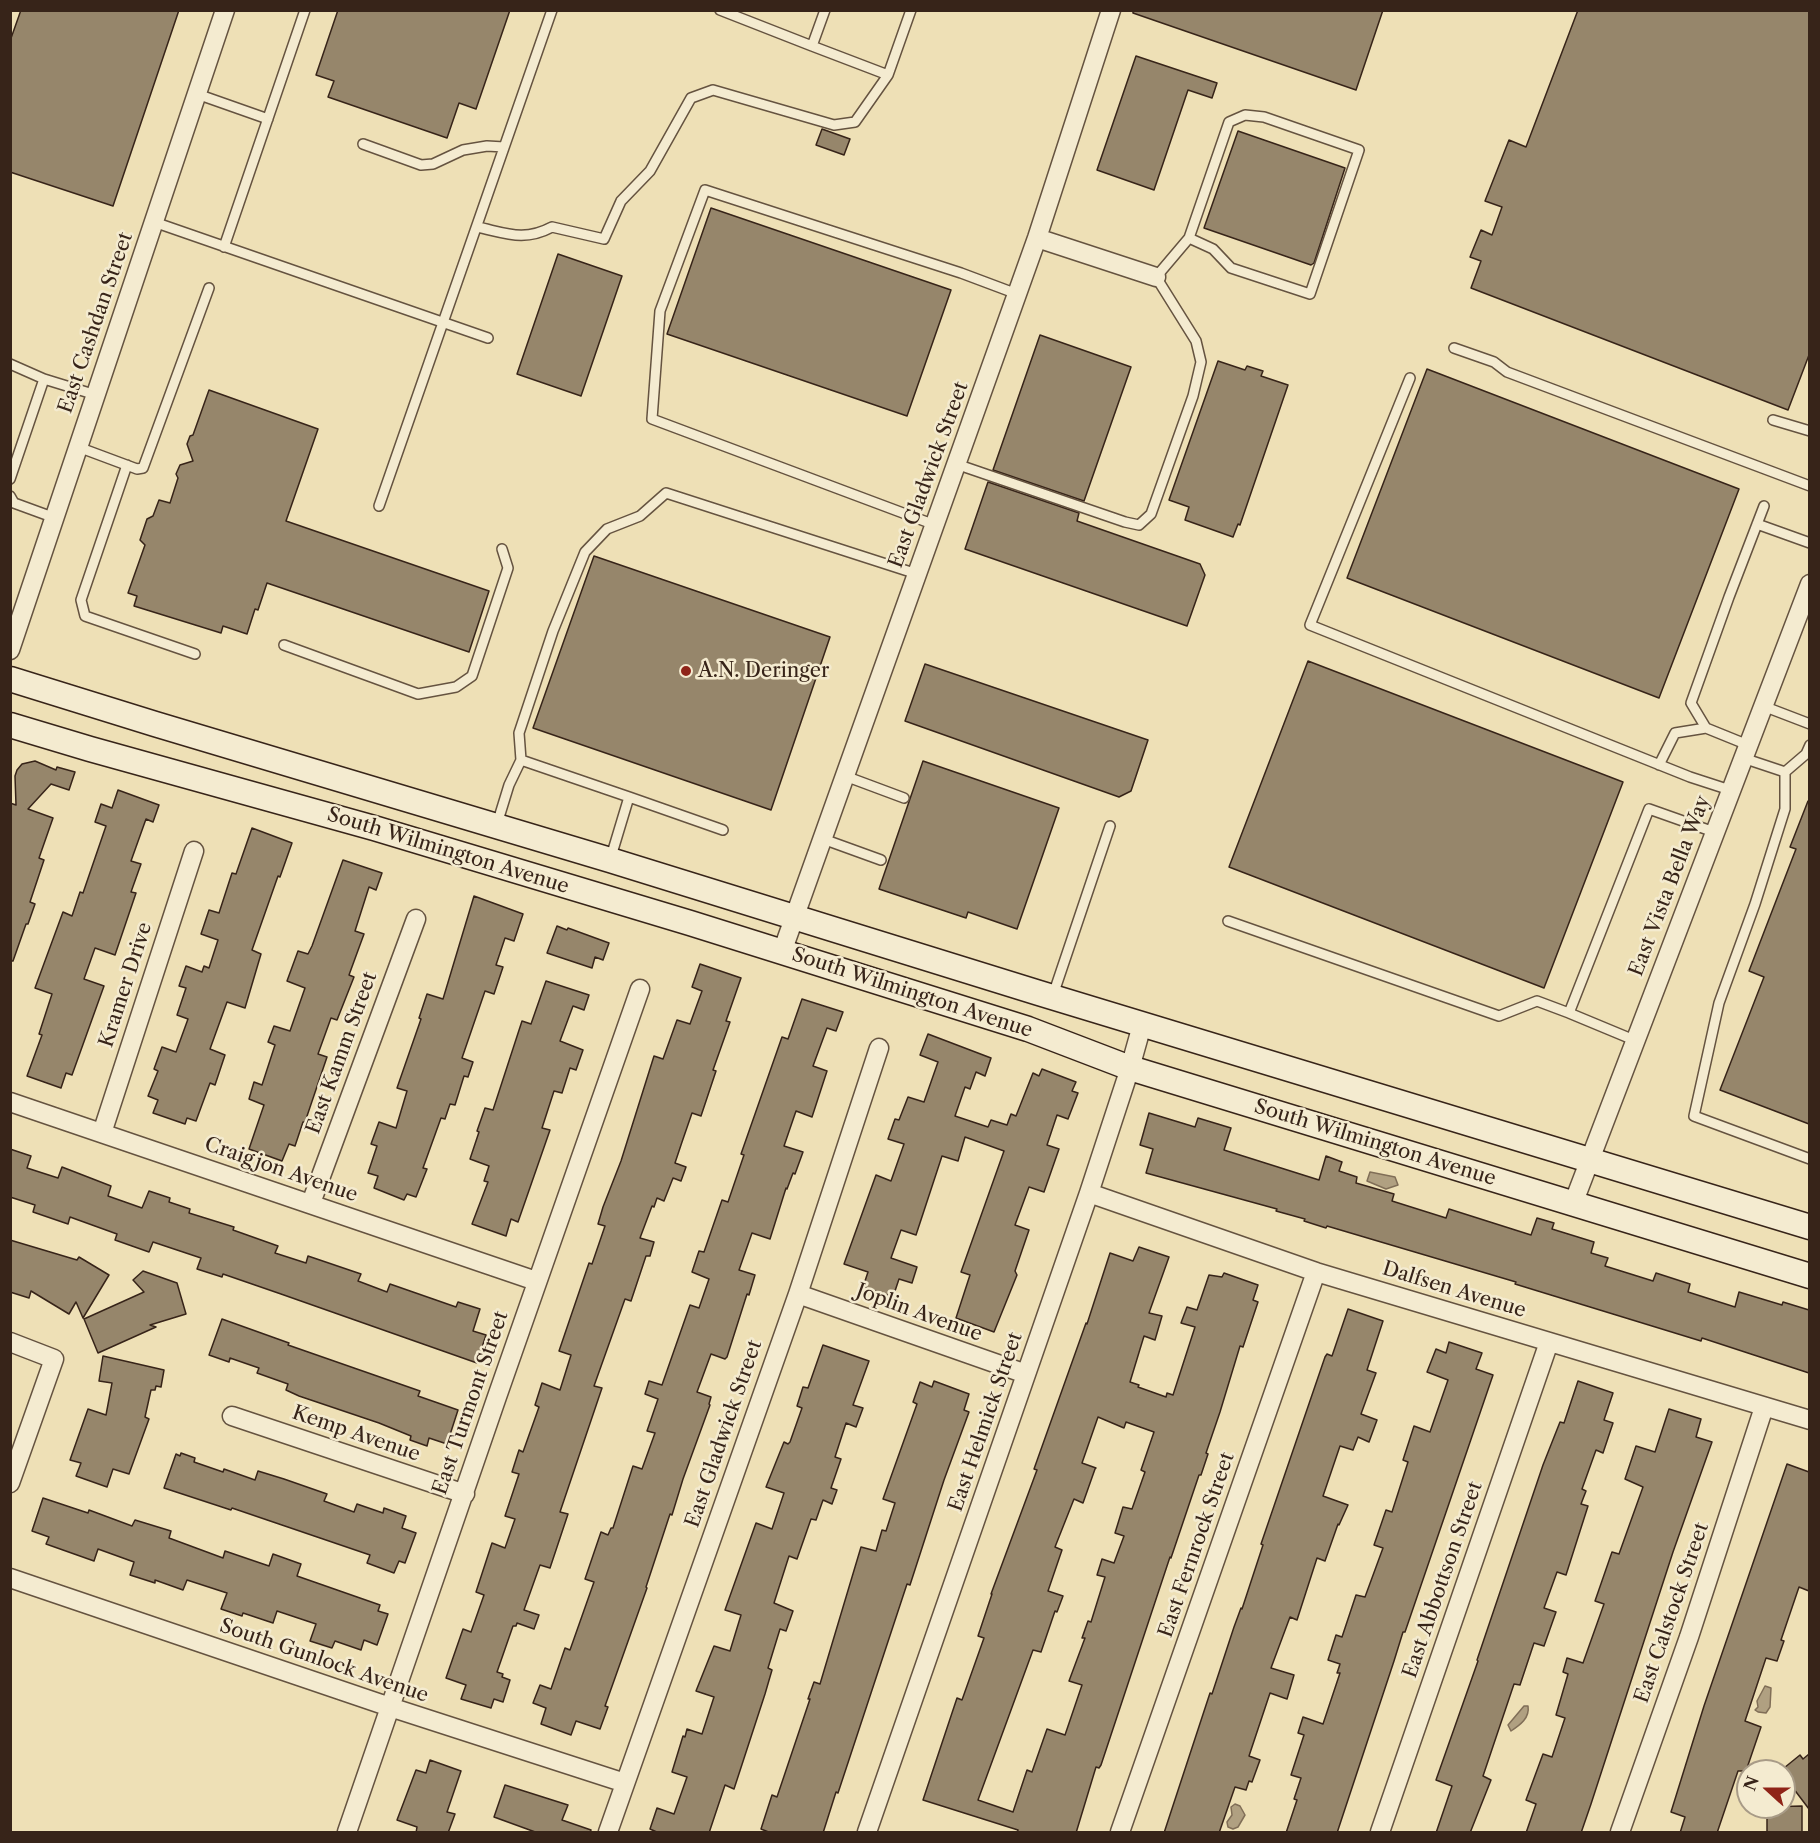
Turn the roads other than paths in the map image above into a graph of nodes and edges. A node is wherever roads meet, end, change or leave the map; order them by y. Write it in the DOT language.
graph roads {
  1 [pos="225,10"];
  2 [pos="305,10"];
  3 [pos="552,10"];
  4 [pos="720,10"];
  5 [pos="825,10"];
  6 [pos="911,10"];
  7 [pos="1111,10"];
  8 [pos="812,46"];
  9 [pos="888,75"];
  10 [pos="197,94"];
  11 [pos="268,119"];
  12 [pos="363,144"];
  13 [pos="504,147"];
  14 [pos="154,222"];
  15 [pos="477,227"];
  16 [pos="1037,238"];
  17 [pos="1189,238"];
  18 [pos="224,247"];
  19 [pos="1156,277"];
  20 [pos="209,288"];
  21 [pos="1017,294"];
  22 [pos="444,323"];
  23 [pos="488,338"];
  24 [pos="1454,348"];
  25 [pos="10,364"];
  26 [pos="1410,378"];
  27 [pos="44,379"];
  28 [pos="96,395"];
  29 [pos="1773,420"];
  30 [pos="1809,431"];
  31 [pos="78,447"];
  32 [pos="956,464"];
  33 [pos="127,465"];
  34 [pos="10,478"];
  35 [pos="1809,486"];
  36 [pos="10,496"];
  37 [pos="379,506"];
  38 [pos="1764,506"];
  39 [pos="55,518"];
  40 [pos="1757,524"];
  41 [pos="935,525"];
  42 [pos="1809,543"];
  43 [pos="502,549"];
  44 [pos="917,574"];
  45 [pos="1809,584"];
  46 [pos="284,645"];
  47 [pos="10,650"];
  48 [pos="195,654"];
  49 [pos="10,679"];
  50 [pos="1763,706"];
  51 [pos="1809,724"];
  52 [pos="10,725"];
  53 [pos="1706,728"];
  54 [pos="1809,745"];
  55 [pos="1745,751"];
  56 [pos="521,760"];
  57 [pos="1659,765"];
  58 [pos="1785,772"];
  59 [pos="845,776"];
  60 [pos="1730,790"];
  61 [pos="629,798"];
  62 [pos="904,798"];
  63 [pos="496,826"];
  64 [pos="1110,826"];
  65 [pos="723,830"];
  66 [pos="1714,832"];
  67 [pos="823,839"];
  68 [pos="194,851"];
  69 [pos="610,860"];
  70 [pos="881,860"];
  71 [pos="795,917"];
  72 [pos="416,919"];
  73 [pos="1228,921"];
  74 [pos="782,952"];
  75 [pos="640,988"];
  76 [pos="1052,998"];
  77 [pos="1569,1013"];
  78 [pos="1142,1025"];
  79 [pos="1635,1040"];
  80 [pos="879,1048"];
  81 [pos="1130,1068"];
  82 [pos="10,1102"];
  83 [pos="102,1133"];
  84 [pos="1809,1159"];
  85 [pos="1588,1160"];
  86 [pos="1089,1193"];
  87 [pos="311,1203"];
  88 [pos="1573,1204"];
  89 [pos="1809,1227"];
  90 [pos="1316,1272"];
  91 [pos="1809,1276"];
  92 [pos="536,1281"];
  93 [pos="798,1293"];
  94 [pos="10,1342"];
  95 [pos="1549,1342"];
  96 [pos="1026,1374"];
  97 [pos="1764,1407"];
  98 [pos="232,1416"];
  99 [pos="1809,1420"];
  100 [pos="10,1483"];
  101 [pos="465,1494"];
  102 [pos="10,1578"];
  103 [pos="390,1707"];
  104 [pos="625,1783"];
  105 [pos="347,1833"];
  106 [pos="608,1833"];
  107 [pos="867,1833"];
  108 [pos="1120,1833"];
  109 [pos="1380,1833"];
  110 [pos="1620,1833"];
  1 -- 10 [label="street, East Cashdan Street"];
  2 -- 11 [label="lane"];
  3 -- 13 [label="lane"];
  4 -- 8 [label="lane"];
  5 -- 8 [label="lane"];
  6 -- 9 [label="lane"];
  7 -- 16 [label="street, East Gladwick Street"];
  8 -- 9 [label="lane"];
  9 -- 15 [label="lane"];
  10 -- 11 [label="lane"];
  10 -- 14 [label="street, East Cashdan Street"];
  11 -- 18 [label="lane"];
  12 -- 13 [label="lane"];
  13 -- 15 [label="lane"];
  14 -- 18 [label="lane"];
  14 -- 28 [label="street, East Cashdan Street"];
  15 -- 22 [label="lane"];
  16 -- 19 [label="street"];
  16 -- 21 [label="street, East Gladwick Street"];
  17 -- 17 [label="lane"];
  17 -- 19 [label="lane"];
  18 -- 22 [label="lane"];
  19 -- 32 [label="lane"];
  20 -- 33 [label="lane"];
  21 -- 32 [label="street, East Gladwick Street"];
  21 -- 41 [label="lane"];
  22 -- 23 [label="lane"];
  22 -- 37 [label="lane"];
  24 -- 35 [label="lane"];
  25 -- 27 [label="lane"];
  26 -- 57 [label="lane"];
  27 -- 28 [label="lane"];
  27 -- 34 [label="lane"];
  28 -- 31 [label="street, East Cashdan Street"];
  29 -- 30 [label="lane"];
  31 -- 33 [label="lane"];
  31 -- 39 [label="street, East Cashdan Street"];
  32 -- 41 [label="street, East Gladwick Street"];
  33 -- 48 [label="lane"];
  36 -- 39 [label="lane"];
  38 -- 40 [label="lane"];
  39 -- 47 [label="street, East Cashdan Street"];
  40 -- 42 [label="lane"];
  40 -- 53 [label="lane"];
  41 -- 44 [label="street, East Gladwick Street"];
  43 -- 46 [label="lane"];
  44 -- 56 [label="lane"];
  44 -- 59 [label="street, East Gladwick Street"];
  45 -- 50 [label="street, East Vista Bella Way"];
  49 -- 63 [label="main road, South Wilmington Avenue"];
  50 -- 51 [label="lane"];
  50 -- 55 [label="street, East Vista Bella Way"];
  52 -- 74 [label="main road, South Wilmington Avenue"];
  53 -- 55 [label="lane"];
  53 -- 57 [label="lane"];
  54 -- 58 [label="lane"];
  55 -- 58 [label="lane"];
  55 -- 60 [label="street, East Vista Bella Way"];
  56 -- 61 [label="lane"];
  56 -- 63 [label="lane"];
  57 -- 60 [label="lane"];
  58 -- 84 [label="lane"];
  59 -- 62 [label="lane"];
  59 -- 67 [label="street, East Gladwick Street"];
  60 -- 66 [label="street, East Vista Bella Way"];
  61 -- 65 [label="lane"];
  61 -- 69 [label="lane"];
  63 -- 69 [label="main road, South Wilmington Avenue"];
  64 -- 76 [label="lane"];
  66 -- 77 [label="lane"];
  66 -- 79 [label="street, East Vista Bella Way"];
  67 -- 70 [label="lane"];
  67 -- 71 [label="street, East Gladwick Street"];
  68 -- 83 [label="street, Kramer Drive"];
  69 -- 71 [label="main road, South Wilmington Avenue"];
  71 -- 74 [label="street, East Gladwick Street"];
  71 -- 76 [label="main road, South Wilmington Avenue"];
  72 -- 87 [label="street, East Kamm Street"];
  73 -- 77 [label="lane"];
  74 -- 81 [label="main road, South Wilmington Avenue"];
  75 -- 92 [label="street, East Turmont Street"];
  76 -- 78 [label="main road, South Wilmington Avenue"];
  77 -- 79 [label="lane"];
  78 -- 81 [label="street, East Helmick Street"];
  78 -- 85 [label="main road, South Wilmington Avenue"];
  79 -- 85 [label="street, East Vista Bella Way"];
  80 -- 93 [label="street, East Gladwick Street"];
  81 -- 86 [label="street, East Helmick Street"];
  81 -- 88 [label="main road, South Wilmington Avenue"];
  82 -- 83 [label="street, Craigjon Avenue"];
  83 -- 87 [label="street, Craigjon Avenue"];
  85 -- 88 [label="street, East Vista Bella Way"];
  85 -- 89 [label="main road, South Wilmington Avenue"];
  86 -- 90 [label="street, Dalfsen Avenue"];
  86 -- 96 [label="street, East Helmick Street"];
  87 -- 92 [label="street, Craigjon Avenue"];
  88 -- 91 [label="main road, South Wilmington Avenue"];
  90 -- 95 [label="street, Dalfsen Avenue"];
  90 -- 108 [label="street, East Fernrock Street"];
  92 -- 101 [label="street, East Turmont Street"];
  93 -- 96 [label="street, Joplin Avenue"];
  93 -- 104 [label="street, East Gladwick Street"];
  94 -- 100 [label="street"];
  95 -- 97 [label="street, Dalfsen Avenue"];
  95 -- 109 [label="street, East Abbottson Street"];
  96 -- 107 [label="street, East Helmick Street"];
  97 -- 99 [label="street, Dalfsen Avenue"];
  97 -- 110 [label="street, East Calstock Street"];
  98 -- 101 [label="street, Kemp Avenue"];
  101 -- 103 [label="street, East Turmont Street"];
  102 -- 103 [label="street, South Gunlock Avenue"];
  103 -- 104 [label="street, South Gunlock Avenue"];
  103 -- 105 [label="street, East Turmont Street"];
  104 -- 106 [label="street, East Gladwick Street"];
}
